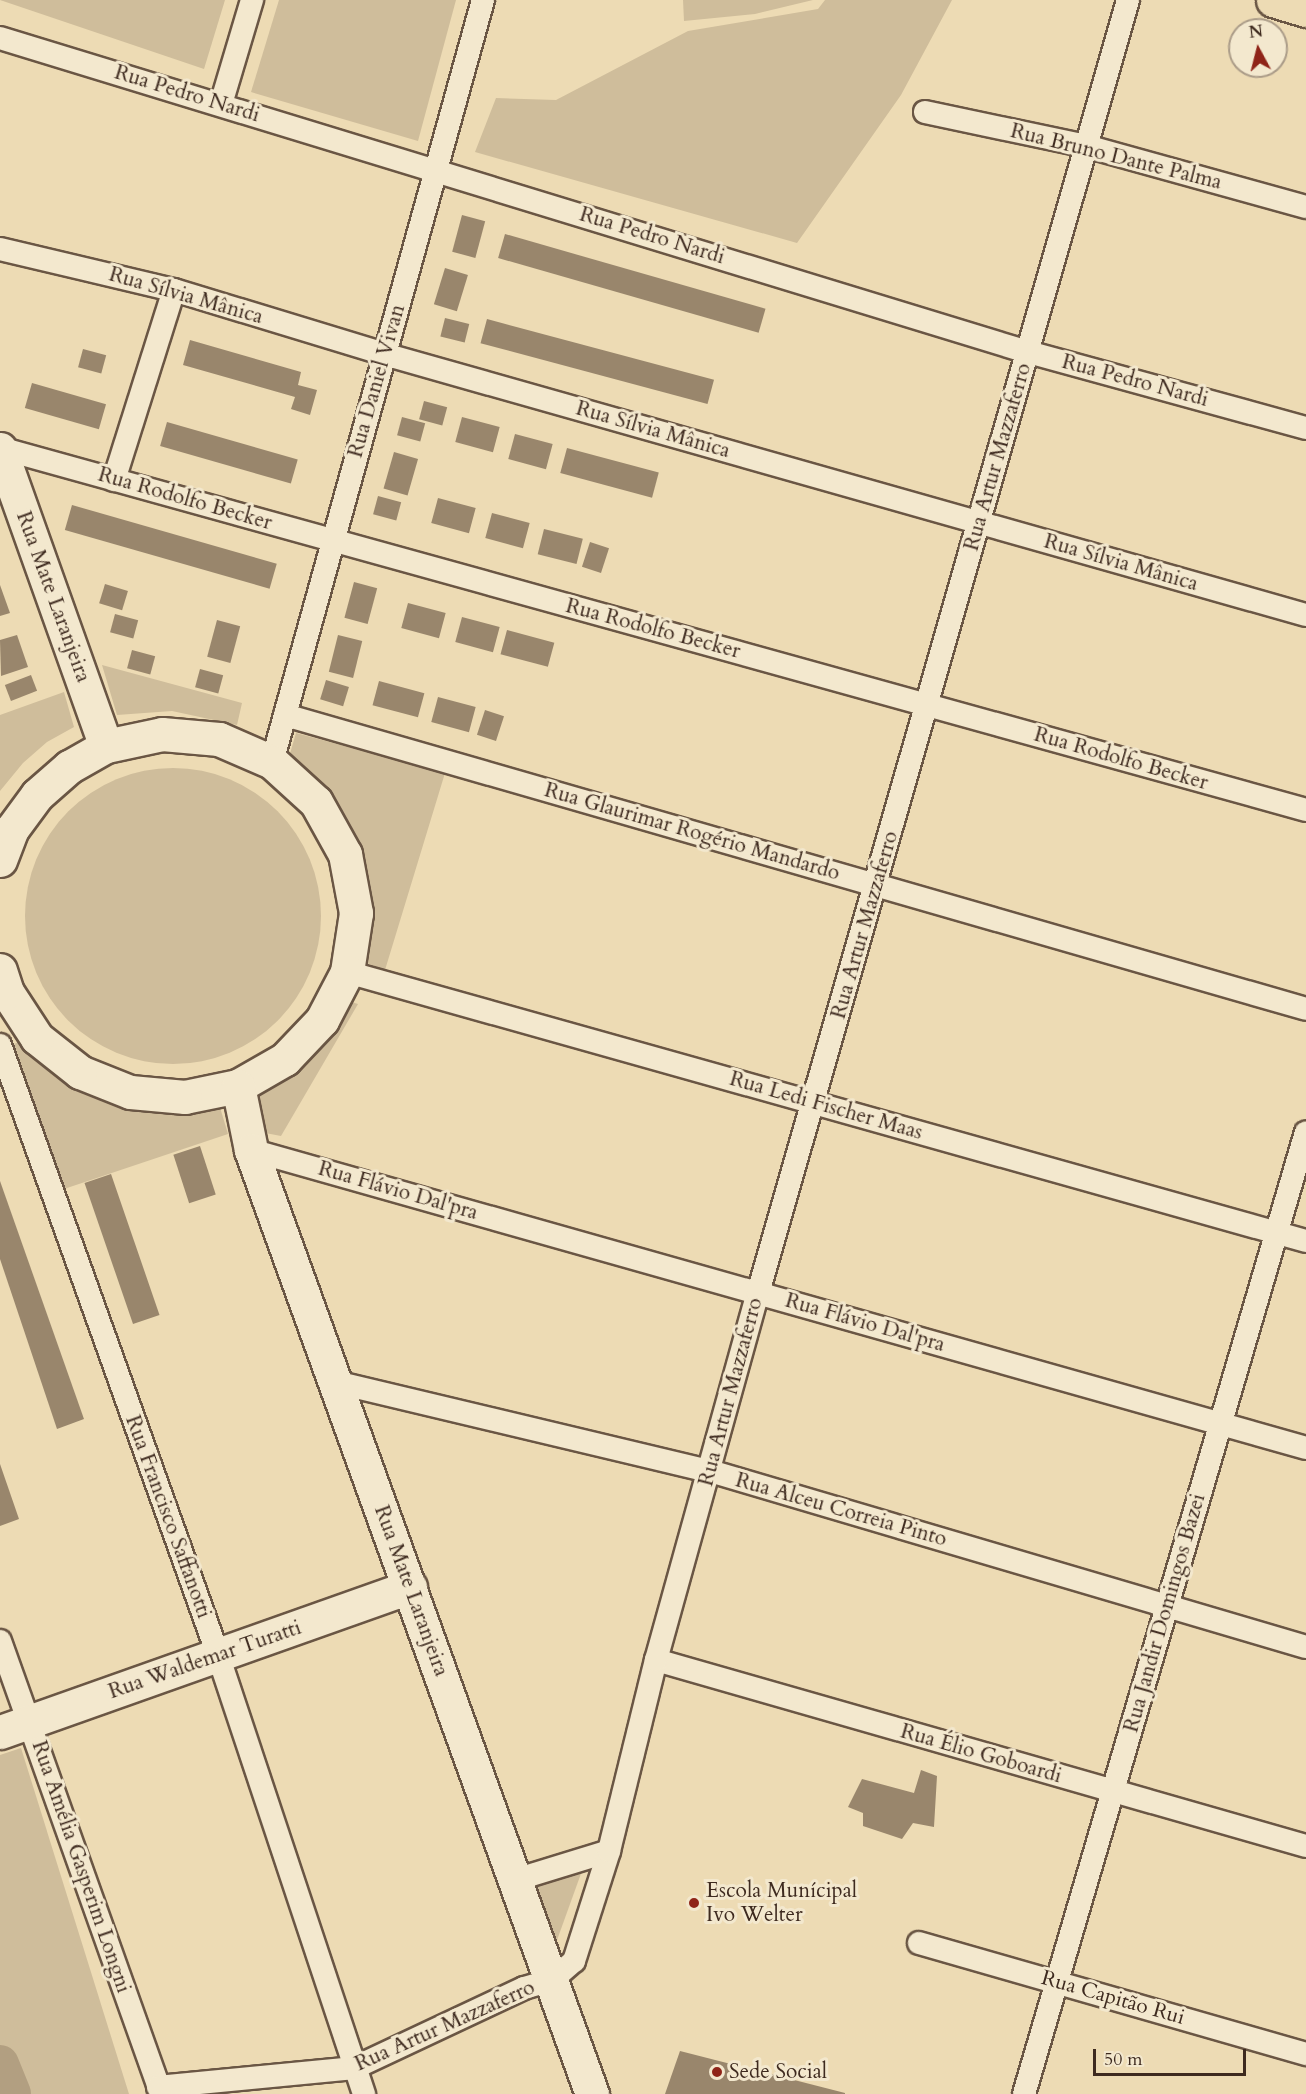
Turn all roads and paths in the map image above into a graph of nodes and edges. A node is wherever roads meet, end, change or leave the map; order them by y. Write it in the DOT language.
graph roads {
  1 [pos="252,0"];
  2 [pos="483,0"];
  3 [pos="1128,0"];
  4 [pos="1273,0"];
  5 [pos="1306,10"];
  6 [pos="0,38"];
  7 [pos="221,104"];
  8 [pos="925,112"];
  9 [pos="1086,146"];
  10 [pos="437,171"];
  11 [pos="1306,207"];
  12 [pos="0,249"];
  13 [pos="174,290"];
  14 [pos="1028,351"];
  15 [pos="384,354"];
  16 [pos="1306,428"];
  17 [pos="0,448"];
  18 [pos="114,480"];
  19 [pos="979,523"];
  20 [pos="333,540"];
  21 [pos="1306,615"];
  22 [pos="928,705"];
  23 [pos="285,716"];
  24 [pos="106,746"];
  25 [pos="272,762"];
  26 [pos="1306,810"];
  27 [pos="0,860"];
  28 [pos="877,885"];
  29 [pos="347,972"];
  30 [pos="2,987"];
  31 [pos="1306,1009"];
  32 [pos="0,1044"];
  33 [pos="238,1086"];
  34 [pos="815,1103"];
  35 [pos="1306,1132"];
  36 [pos="251,1149"];
  37 [pos="1277,1233"];
  38 [pos="1306,1241"];
  39 [pos="758,1293"];
  40 [pos="335,1382"];
  41 [pos="1218,1423"];
  42 [pos="1306,1448"];
  43 [pos="710,1471"];
  44 [pos="410,1587"];
  45 [pos="1168,1606"];
  46 [pos="0,1641"];
  47 [pos="1306,1647"];
  48 [pos="218,1655"];
  49 [pos="656,1660"];
  50 [pos="15,1727"];
  51 [pos="1114,1792"];
  52 [pos="1306,1846"];
  53 [pos="609,1851"];
  54 [pos="515,1880"];
  55 [pos="919,1943"];
  56 [pos="552,1980"];
  57 [pos="1056,1980"];
  58 [pos="1306,2054"];
  59 [pos="354,2068"];
  60 [pos="159,2090"];
  61 [pos="364,2094"];
  62 [pos="592,2094"];
  63 [pos="1024,2094"];
  1 -- 7 [label="street"];
  2 -- 10 [label="street, Rua Daniel Vivan"];
  3 -- 9 [label="street, Rua Artur Mazzaferro"];
  4 -- 5 [label="main road"];
  6 -- 7 [label="street, Rua Pedro Nardi"];
  7 -- 10 [label="street, Rua Pedro Nardi"];
  8 -- 9 [label="street, Rua Bruno Dante Palma"];
  9 -- 11 [label="street, Rua Bruno Dante Palma"];
  9 -- 14 [label="street, Rua Artur Mazzaferro"];
  10 -- 14 [label="street, Rua Pedro Nardi"];
  10 -- 15 [label="street, Rua Daniel Vivan"];
  12 -- 13 [label="street, Rua Sílvia Mânica"];
  13 -- 15 [label="street, Rua Sílvia Mânica"];
  13 -- 18 [label="street"];
  14 -- 16 [label="street, Rua Pedro Nardi"];
  14 -- 19 [label="street, Rua Artur Mazzaferro"];
  15 -- 19 [label="street, Rua Sílvia Mânica"];
  15 -- 20 [label="street, Rua Daniel Vivan"];
  17 -- 18 [label="street, Rua Rodolfo Becker"];
  17 -- 24 [label="street, Rua Mate Laranjeira"];
  18 -- 20 [label="street, Rua Rodolfo Becker"];
  19 -- 21 [label="street, Rua Sílvia Mânica"];
  19 -- 22 [label="street, Rua Artur Mazzaferro"];
  20 -- 22 [label="street, Rua Rodolfo Becker"];
  20 -- 23 [label="street, Rua Daniel Vivan"];
  22 -- 26 [label="street, Rua Rodolfo Becker"];
  22 -- 28 [label="street, Rua Artur Mazzaferro"];
  23 -- 25 [label="street, Rua Daniel Vivan"];
  23 -- 28 [label="street, Rua Glaurimar Rogério Mandardo"];
  24 -- 25 [label="street"];
  24 -- 27 [label="street"];
  25 -- 29 [label="street"];
  28 -- 31 [label="street, Rua Glaurimar Rogério Mandardo"];
  28 -- 34 [label="street, Rua Artur Mazzaferro"];
  29 -- 33 [label="street"];
  29 -- 34 [label="street, Rua Ledi Fischer Maas"];
  30 -- 33 [label="street"];
  32 -- 48 [label="street, Rua Francisco Saffanotti"];
  33 -- 36 [label="street, Rua Mate Laranjeira"];
  34 -- 37 [label="street, Rua Ledi Fischer Maas"];
  34 -- 39 [label="street, Rua Artur Mazzaferro"];
  35 -- 37 [label="street, Rua Jandir Domingos Bazei"];
  36 -- 39 [label="street, Rua Flávio Dal'pra"];
  36 -- 40 [label="street, Rua Mate Laranjeira"];
  37 -- 38 [label="street, Rua Ledi Fischer Maas"];
  37 -- 41 [label="street, Rua Jandir Domingos Bazei"];
  39 -- 41 [label="street, Rua Flávio Dal'pra"];
  39 -- 43 [label="street, Rua Artur Mazzaferro"];
  40 -- 43 [label="street, Rua Alceu Correia Pinto"];
  40 -- 44 [label="street, Rua Mate Laranjeira"];
  41 -- 42 [label="street, Rua Flávio Dal'pra"];
  41 -- 45 [label="street, Rua Jandir Domingos Bazei"];
  43 -- 45 [label="street, Rua Alceu Correia Pinto"];
  43 -- 49 [label="street, Rua Artur Mazzaferro"];
  44 -- 48 [label="street, Rua Waldemar Turatti"];
  44 -- 54 [label="street, Rua Mate Laranjeira"];
  45 -- 47 [label="street, Rua Alceu Correia Pinto"];
  45 -- 51 [label="street, Rua Jandir Domingos Bazei"];
  46 -- 50 [label="street, Rua Amélia Gasperim Longni"];
  48 -- 50 [label="street, Rua Waldemar Turatti"];
  48 -- 59 [label="street, Rua Francisco Saffanotti"];
  49 -- 51 [label="street, Rua Élio Goboardi"];
  49 -- 53 [label="street, Rua Artur Mazzaferro"];
  50 -- 60 [label="street, Rua Amélia Gasperim Longni"];
  51 -- 52 [label="street, Rua Élio Goboardi"];
  51 -- 57 [label="street, Rua Jandir Domingos Bazei"];
  53 -- 54 [label="street"];
  53 -- 56 [label="street, Rua Artur Mazzaferro"];
  54 -- 56 [label="street, Rua Mate Laranjeira"];
  55 -- 57 [label="street, Rua Capitão Rui"];
  56 -- 59 [label="street, Rua Artur Mazzaferro"];
  56 -- 62 [label="street, Rua Mate Laranjeira"];
  57 -- 58 [label="street, Rua Capitão Rui"];
  57 -- 63 [label="street, Rua Jandir Domingos Bazei"];
  59 -- 60 [label="street, Rua Artur Mazzaferro"];
  59 -- 61 [label="street, Rua Francisco Saffanotti"];
}
